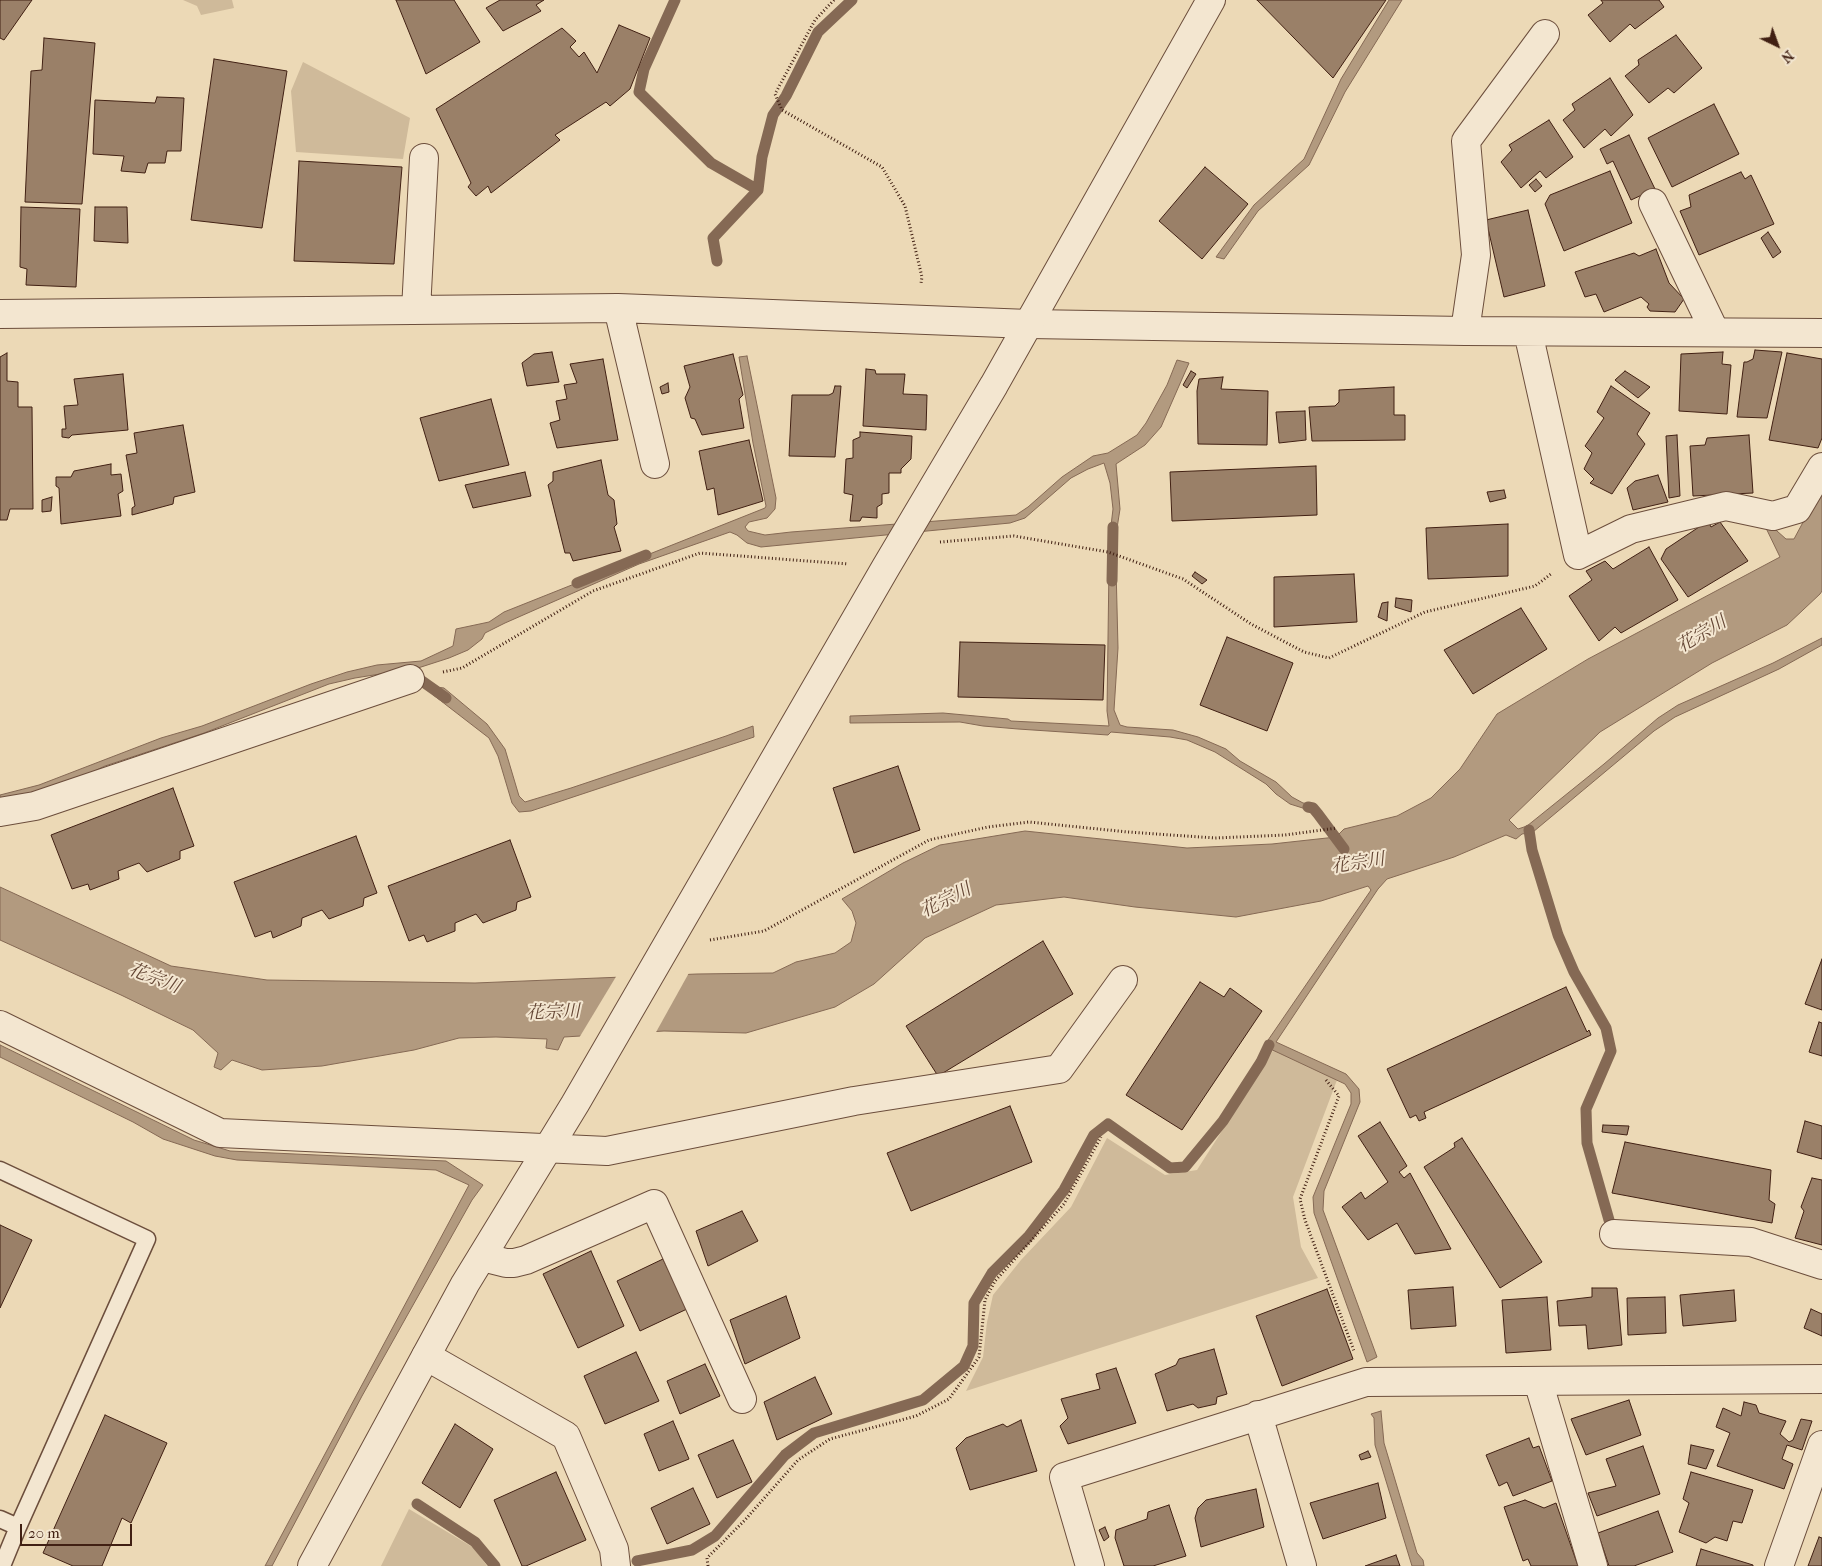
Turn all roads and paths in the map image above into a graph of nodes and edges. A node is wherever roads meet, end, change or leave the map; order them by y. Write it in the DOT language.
graph roads {
  1 [pos="834,0"];
  2 [pos="1211,0"];
  3 [pos="1545,34"];
  4 [pos="424,158"];
  5 [pos="1653,203"];
  6 [pos="922,283"];
  7 [pos="618,308"];
  8 [pos="416,310"];
  9 [pos="0,314"];
  10 [pos="1029,324"];
  11 [pos="1465,332"];
  12 [pos="1528,332"];
  13 [pos="1715,332"];
  14 [pos="1822,333"];
  15 [pos="655,464"];
  16 [pos="1822,467"];
  17 [pos="1578,555"];
  18 [pos="893,556"];
  19 [pos="410,680"];
  20 [pos="0,812"];
  21 [pos="1337,828"];
  22 [pos="667,944"];
  23 [pos="1123,980"];
  24 [pos="0,1025"];
  25 [pos="1326,1080"];
  26 [pos="1100,1137"];
  27 [pos="548,1150"];
  28 [pos="0,1170"];
  29 [pos="1614,1234"];
  30 [pos="482,1257"];
  31 [pos="1822,1266"];
  32 [pos="426,1356"];
  33 [pos="1822,1379"];
  34 [pos="1538,1381"];
  35 [pos="1366,1382"];
  36 [pos="742,1399"];
  37 [pos="1258,1415"];
  38 [pos="1822,1445"];
  39 [pos="0,1519"];
  40 [pos="18,1527"];
  41 [pos="2,1566"];
  42 [pos="312,1566"];
  43 [pos="616,1566"];
  44 [pos="708,1566"];
  45 [pos="1090,1566"];
  46 [pos="1302,1566"];
  47 [pos="1593,1566"];
  48 [pos="1779,1566"];
  1 -- 6 [label="path"];
  2 -- 10 [label="street"];
  3 -- 11 [label="street"];
  4 -- 8 [label="street"];
  5 -- 13 [label="street"];
  7 -- 8 [label="street"];
  7 -- 10 [label="street"];
  7 -- 15 [label="street"];
  8 -- 9 [label="street"];
  10 -- 11 [label="street"];
  10 -- 18 [label="street"];
  11 -- 12 [label="street"];
  12 -- 13 [label="street"];
  12 -- 17 [label="street"];
  13 -- 14 [label="street"];
  16 -- 17 [label="street"];
  17 -- 18 [label="path"];
  18 -- 19 [label="path"];
  18 -- 22 [label="street"];
  19 -- 20 [label="street"];
  21 -- 22 [label="path"];
  22 -- 27 [label="street"];
  23 -- 27 [label="street"];
  24 -- 27 [label="street"];
  25 -- 35 [label="path"];
  26 -- 44 [label="path"];
  27 -- 30 [label="street"];
  28 -- 40 [label="lane"];
  29 -- 31 [label="street"];
  30 -- 32 [label="street"];
  30 -- 36 [label="street"];
  32 -- 42 [label="street"];
  32 -- 43 [label="street"];
  33 -- 34 [label="street"];
  34 -- 35 [label="street"];
  34 -- 47 [label="street"];
  35 -- 37 [label="street"];
  37 -- 45 [label="street"];
  37 -- 46 [label="street"];
  38 -- 48 [label="street"];
  39 -- 40 [label="lane"];
  40 -- 41 [label="lane"];
}
